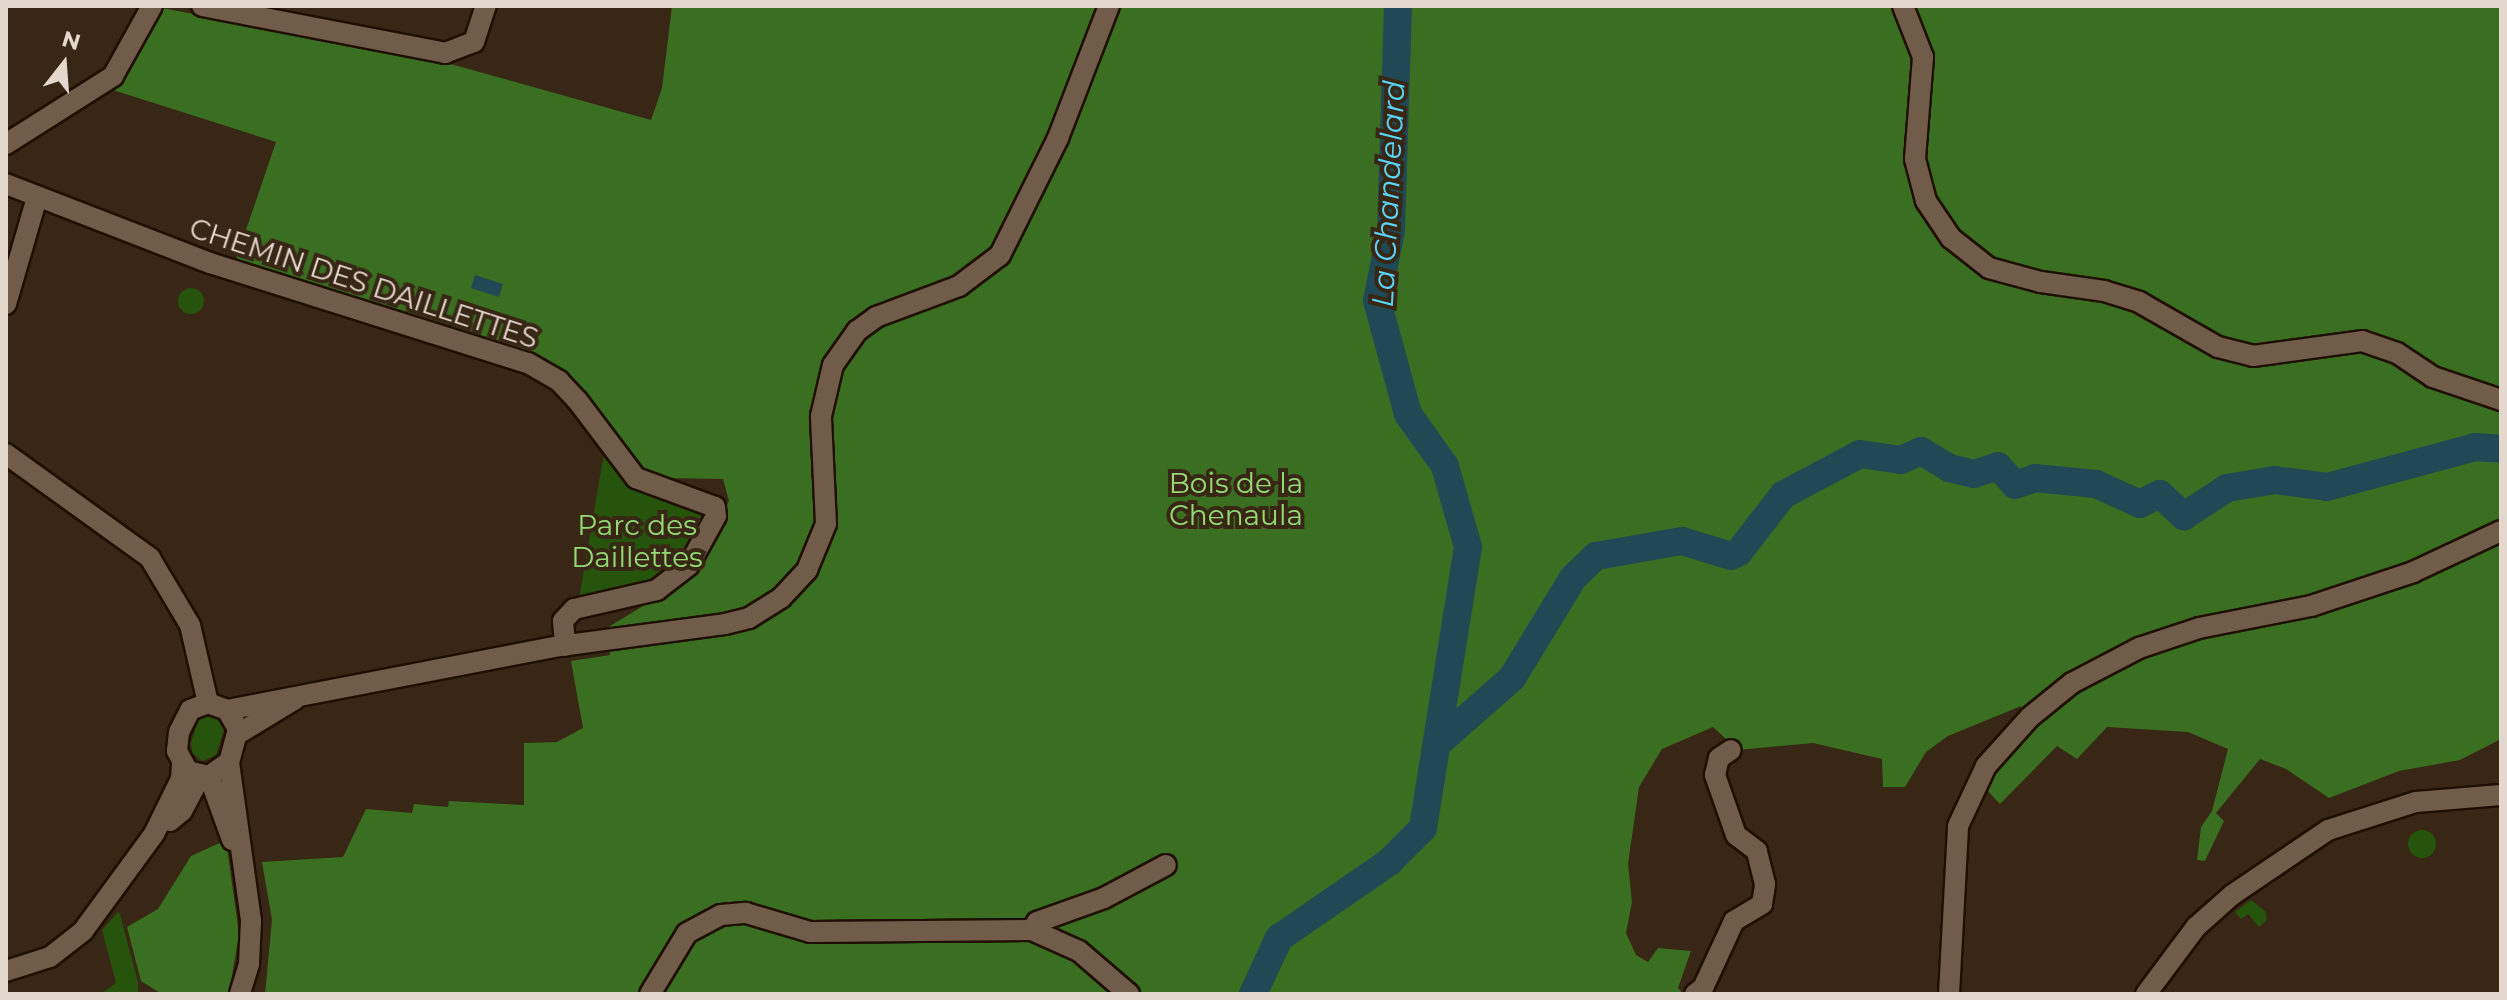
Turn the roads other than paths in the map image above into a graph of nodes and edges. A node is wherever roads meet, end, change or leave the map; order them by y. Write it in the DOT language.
graph roads {
  1 [pos="152,6"];
  2 [pos="202,6"];
  3 [pos="486,6"];
  4 [pos="1109,6"];
  5 [pos="1903,6"];
  6 [pos="6,144"];
  7 [pos="6,184"];
  8 [pos="37,197"];
  9 [pos="6,304"];
  10 [pos="2501,400"];
  11 [pos="6,454"];
  12 [pos="2501,531"];
  13 [pos="565,646"];
  14 [pos="294,700"];
  15 [pos="218,706"];
  16 [pos="238,734"];
  17 [pos="1731,750"];
  18 [pos="229,762"];
  19 [pos="198,772"];
  20 [pos="2501,795"];
  21 [pos="182,811"];
  22 [pos="223,814"];
  23 [pos="154,834"];
  24 [pos="244,865"];
  25 [pos="1166,865"];
  26 [pos="1032,930"];
  27 [pos="6,971"];
  28 [pos="240,994"];
  29 [pos="650,994"];
  30 [pos="1129,994"];
  31 [pos="1695,994"];
  32 [pos="1949,994"];
  33 [pos="2146,994"];
  1 -- 6 [label="street"];
  2 -- 3 [label="street"];
  4 -- 13 [label="street"];
  5 -- 10 [label="street"];
  7 -- 8 [label="street, CHEMIN DES DAILLETTES"];
  8 -- 9 [label="street"];
  8 -- 13 [label="street, CHEMIN DES DAILLETTES"];
  11 -- 15 [label="street"];
  12 -- 32 [label="street"];
  13 -- 14 [label="street"];
  14 -- 15 [label="street"];
  14 -- 16 [label="street"];
  15 -- 16 [label="street"];
  15 -- 19 [label="street"];
  16 -- 18 [label="street"];
  17 -- 31 [label="street"];
  18 -- 19 [label="street"];
  18 -- 24 [label="street"];
  19 -- 21 [label="street"];
  19 -- 22 [label="street"];
  19 -- 23 [label="street"];
  20 -- 33 [label="street"];
  21 -- 22 [label="street"];
  21 -- 23 [label="street"];
  22 -- 24 [label="street"];
  23 -- 27 [label="street"];
  24 -- 28 [label="street"];
  25 -- 26 [label="street"];
  26 -- 29 [label="street"];
  26 -- 30 [label="street"];
}
